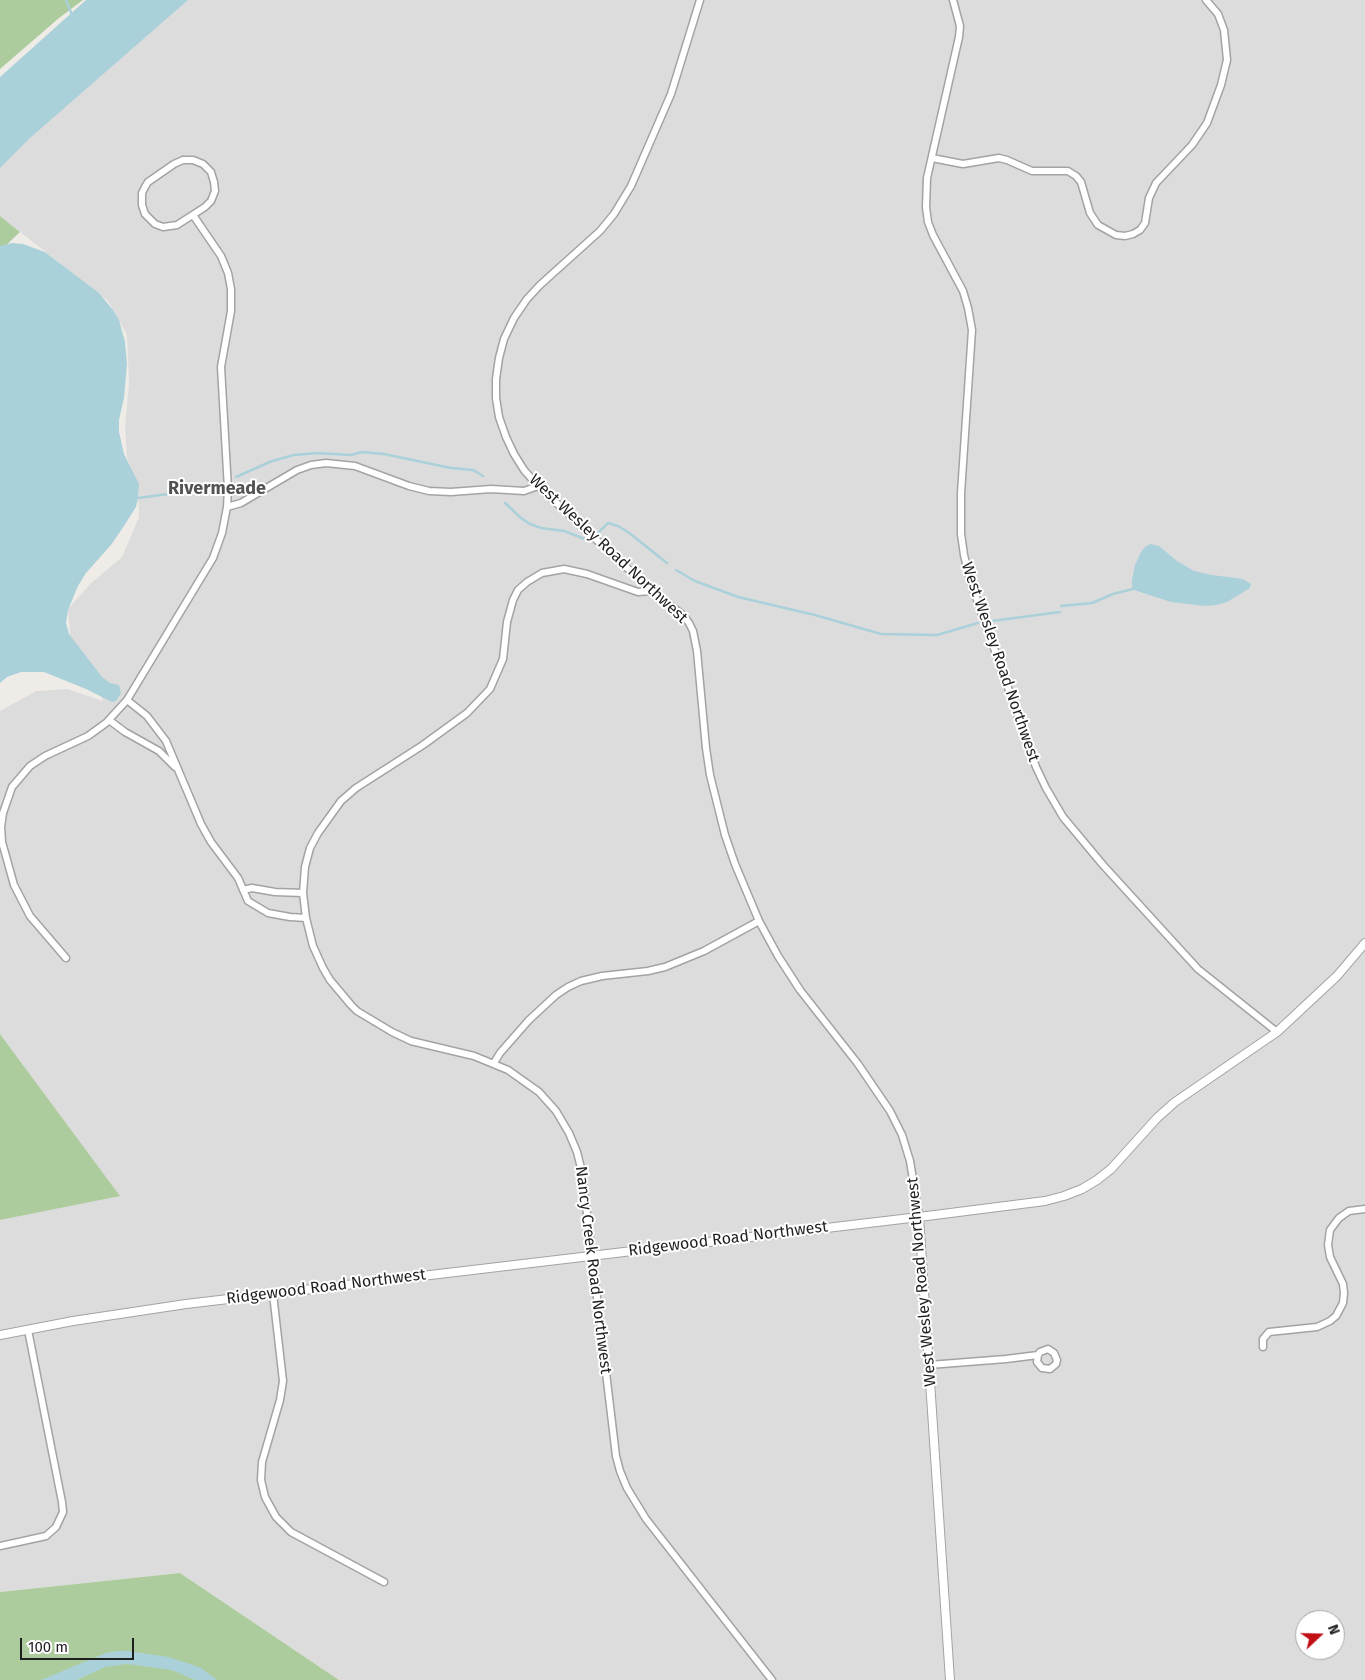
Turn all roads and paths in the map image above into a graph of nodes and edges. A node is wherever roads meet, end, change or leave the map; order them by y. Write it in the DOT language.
graph roads {
  1 [pos="700,0"];
  2 [pos="954,0"];
  3 [pos="1206,0"];
  4 [pos="932,158"];
  5 [pos="193,215"];
  6 [pos="538,486"];
  7 [pos="227,507"];
  8 [pos="652,591"];
  9 [pos="127,700"];
  10 [pos="109,720"];
  11 [pos="176,768"];
  12 [pos="243,890"];
  13 [pos="304,893"];
  14 [pos="306,918"];
  15 [pos="759,921"];
  16 [pos="1365,943"];
  17 [pos="66,958"];
  18 [pos="1277,1032"];
  19 [pos="494,1063"];
  20 [pos="1365,1209"];
  21 [pos="919,1217"];
  22 [pos="591,1255"];
  23 [pos="273,1294"];
  24 [pos="28,1330"];
  25 [pos="0,1335"];
  26 [pos="1263,1347"];
  27 [pos="1038,1355"];
  28 [pos="929,1365"];
  29 [pos="0,1546"];
  30 [pos="384,1582"];
  31 [pos="772,1680"];
  32 [pos="950,1680"];
  1 -- 6 [label="street, West Wesley Road Northwest"];
  2 -- 4 [label="street, West Wesley Road Northwest"];
  3 -- 4 [label="street"];
  4 -- 18 [label="street, West Wesley Road Northwest"];
  5 -- 5 [label="street"];
  5 -- 7 [label="street"];
  6 -- 7 [label="street"];
  6 -- 8 [label="street, West Wesley Road Northwest"];
  7 -- 9 [label="street"];
  8 -- 13 [label="street, Nancy Creek Road Northwest"];
  8 -- 15 [label="street, West Wesley Road Northwest"];
  9 -- 10 [label="street"];
  9 -- 11 [label="street"];
  10 -- 11 [label="street"];
  10 -- 17 [label="street"];
  11 -- 12 [label="street"];
  12 -- 13 [label="street"];
  12 -- 14 [label="street"];
  13 -- 14 [label="street, Nancy Creek Road Northwest"];
  14 -- 19 [label="street, Nancy Creek Road Northwest"];
  15 -- 19 [label="street"];
  15 -- 21 [label="street, West Wesley Road Northwest"];
  16 -- 18 [label="street, Ridgewood Road Northwest"];
  18 -- 21 [label="street, Ridgewood Road Northwest"];
  19 -- 22 [label="street, Nancy Creek Road Northwest"];
  20 -- 26 [label="street"];
  21 -- 22 [label="street, Ridgewood Road Northwest"];
  21 -- 28 [label="street, West Wesley Road Northwest"];
  22 -- 23 [label="street, Ridgewood Road Northwest"];
  22 -- 31 [label="street, Nancy Creek Road Northwest"];
  23 -- 24 [label="street, Ridgewood Road Northwest"];
  23 -- 30 [label="street"];
  24 -- 25 [label="street, Ridgewood Road Northwest"];
  24 -- 29 [label="street"];
  27 -- 28 [label="street"];
  28 -- 32 [label="street, West Wesley Road Northwest"];
}
